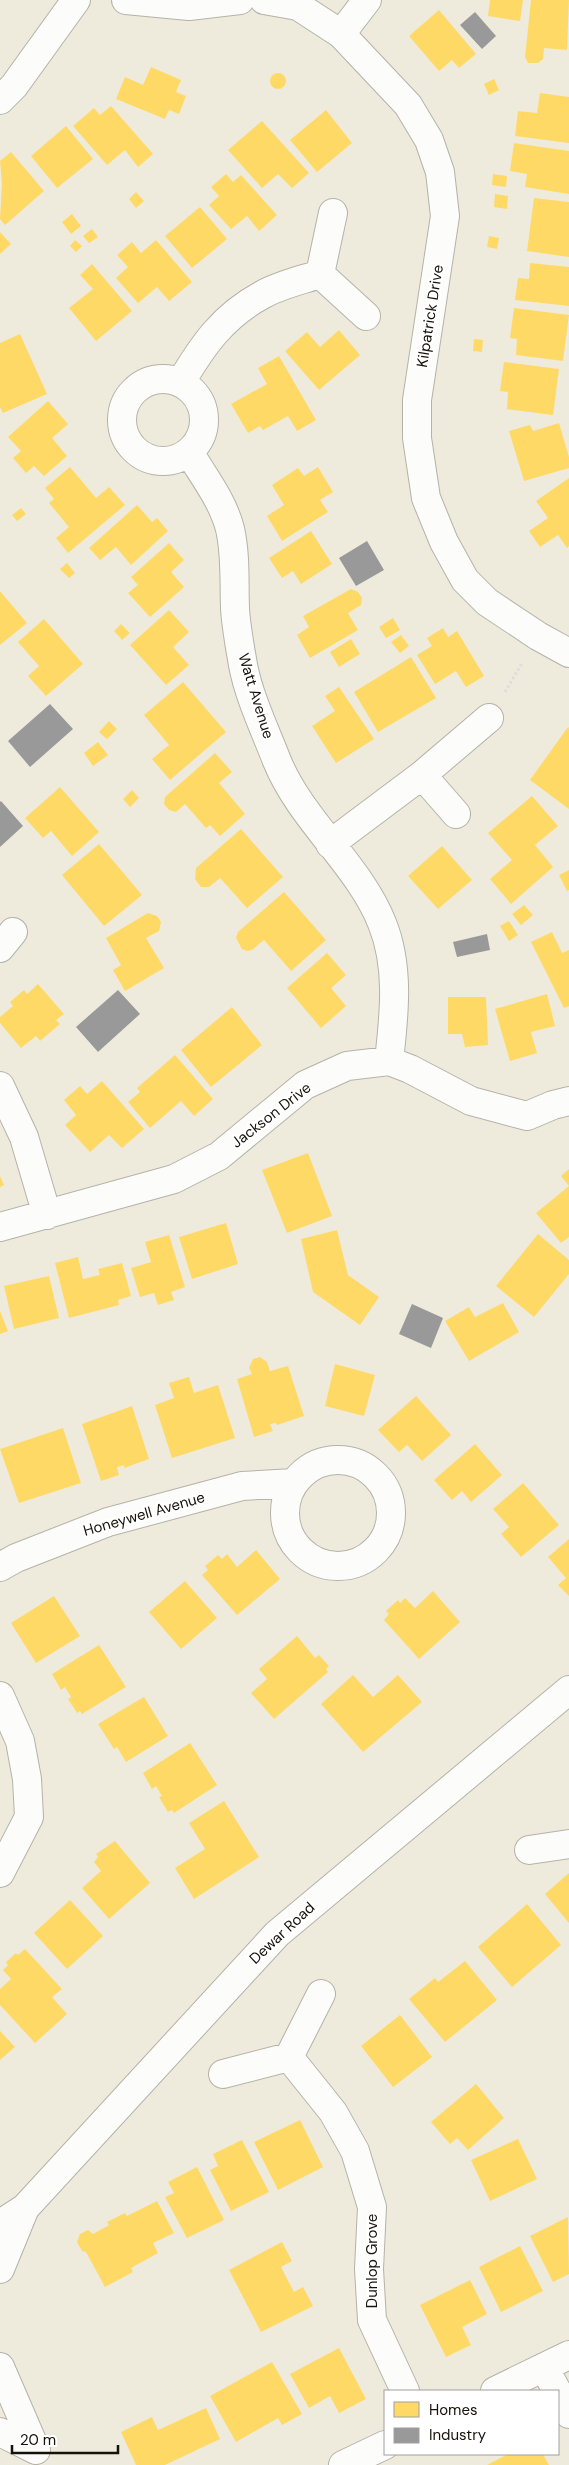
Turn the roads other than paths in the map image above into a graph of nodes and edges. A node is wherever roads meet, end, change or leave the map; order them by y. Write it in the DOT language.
graph roads {
  1 [pos="76,0"];
  2 [pos="126,0"];
  3 [pos="240,0"];
  4 [pos="264,0"];
  5 [pos="367,0"];
  6 [pos="340,34"];
  7 [pos="0,100"];
  8 [pos="333,213"];
  9 [pos="320,274"];
  10 [pos="366,316"];
  11 [pos="181,382"];
  12 [pos="189,452"];
  13 [pos="569,653"];
  14 [pos="489,718"];
  15 [pos="422,775"];
  16 [pos="456,814"];
  17 [pos="330,844"];
  18 [pos="389,1061"];
  19 [pos="0,1086"];
  20 [pos="569,1101"];
  21 [pos="47,1215"];
  22 [pos="0,1227"];
  23 [pos="294,1483"];
  24 [pos="0,1567"];
  25 [pos="569,1690"];
  26 [pos="0,1696"];
  27 [pos="569,1844"];
  28 [pos="529,1850"];
  29 [pos="0,1873"];
  30 [pos="321,1994"];
  31 [pos="289,2057"];
  32 [pos="223,2074"];
  33 [pos="25,2208"];
  34 [pos="0,2224"];
  35 [pos="0,2268"];
  36 [pos="569,2355"];
  37 [pos="0,2367"];
  38 [pos="544,2367"];
  39 [pos="405,2390"];
  40 [pos="497,2390"];
  41 [pos="557,2390"];
  42 [pos="559,2394"];
  43 [pos="569,2414"];
  44 [pos="0,2432"];
  45 [pos="384,2445"];
  46 [pos="45,2457"];
  47 [pos="343,2465"];
  1 -- 7 [label="street"];
  2 -- 3 [label="street"];
  4 -- 6 [label="street, Kilpatrick Drive"];
  5 -- 6 [label="street"];
  6 -- 13 [label="street, Kilpatrick Drive"];
  8 -- 9 [label="street"];
  9 -- 10 [label="street"];
  9 -- 11 [label="street"];
  11 -- 12 [label="street"];
  11 -- 12 [label="street"];
  12 -- 17 [label="street, Watt Avenue"];
  14 -- 15 [label="street"];
  15 -- 16 [label="street"];
  15 -- 17 [label="street"];
  17 -- 18 [label="street, Watt Avenue"];
  18 -- 20 [label="street, Jackson Drive"];
  18 -- 21 [label="street, Jackson Drive"];
  19 -- 21 [label="street"];
  21 -- 22 [label="street, Jackson Drive"];
  23 -- 24 [label="street, Honeywell Avenue"];
  25 -- 33 [label="street, Dewar Road"];
  26 -- 29 [label="street"];
  27 -- 28 [label="street"];
  30 -- 31 [label="street"];
  31 -- 32 [label="street"];
  31 -- 39 [label="street, Dunlop Grove"];
  33 -- 34 [label="street, Dewar Road"];
  33 -- 35 [label="street, Dewar Road"];
  36 -- 38 [label="street"];
  37 -- 46 [label="street"];
  38 -- 40 [label="street"];
  38 -- 41 [label="street"];
  42 -- 43 [label="street"];
  44 -- 46 [label="street"];
  45 -- 47 [label="street"];
}
